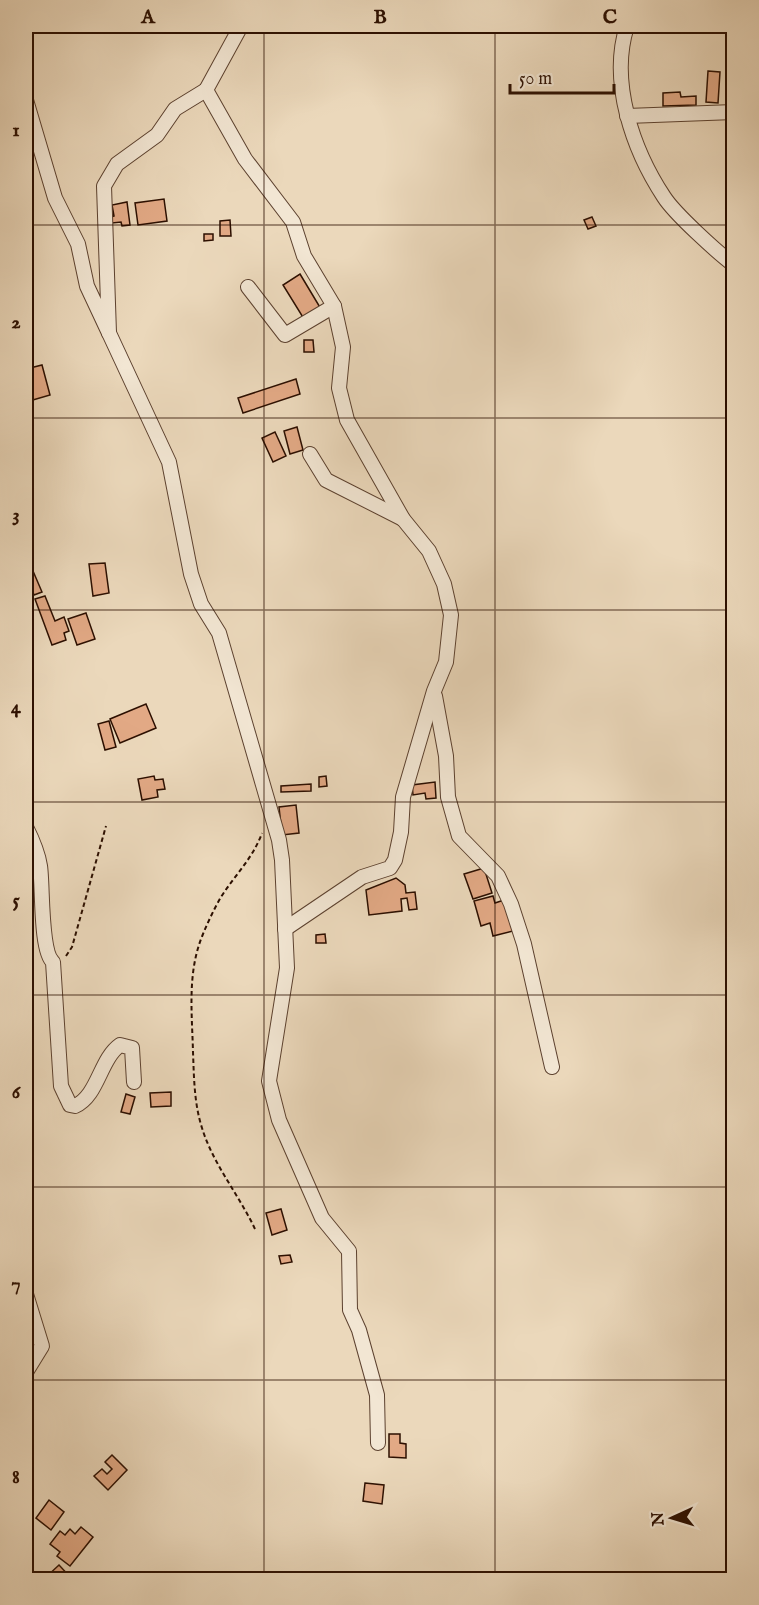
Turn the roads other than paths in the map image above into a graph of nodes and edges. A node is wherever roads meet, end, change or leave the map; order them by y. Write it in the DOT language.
graph roads {
  1 [pos="241,26"];
  2 [pos="627,26"];
  3 [pos="206,90"];
  4 [pos="26,100"];
  5 [pos="734,112"];
  6 [pos="627,116"];
  7 [pos="734,265"];
  8 [pos="248,287"];
  9 [pos="334,306"];
  10 [pos="109,333"];
  11 [pos="310,454"];
  12 [pos="403,519"];
  13 [pos="434,691"];
  14 [pos="26,826"];
  15 [pos="285,929"];
  16 [pos="552,1067"];
  17 [pos="135,1082"];
  18 [pos="26,1294"];
  19 [pos="26,1372"];
  20 [pos="378,1443"];
  1 -- 3 [label="street"];
  2 -- 6 [label="street"];
  3 -- 9 [label="street"];
  3 -- 10 [label="street"];
  4 -- 10 [label="street"];
  5 -- 6 [label="street"];
  6 -- 7 [label="street"];
  8 -- 9 [label="street"];
  9 -- 12 [label="street"];
  10 -- 15 [label="street"];
  11 -- 12 [label="street"];
  12 -- 13 [label="street"];
  13 -- 15 [label="street"];
  13 -- 16 [label="street"];
  14 -- 17 [label="street"];
  15 -- 20 [label="street"];
  18 -- 19 [label="street"];
}
